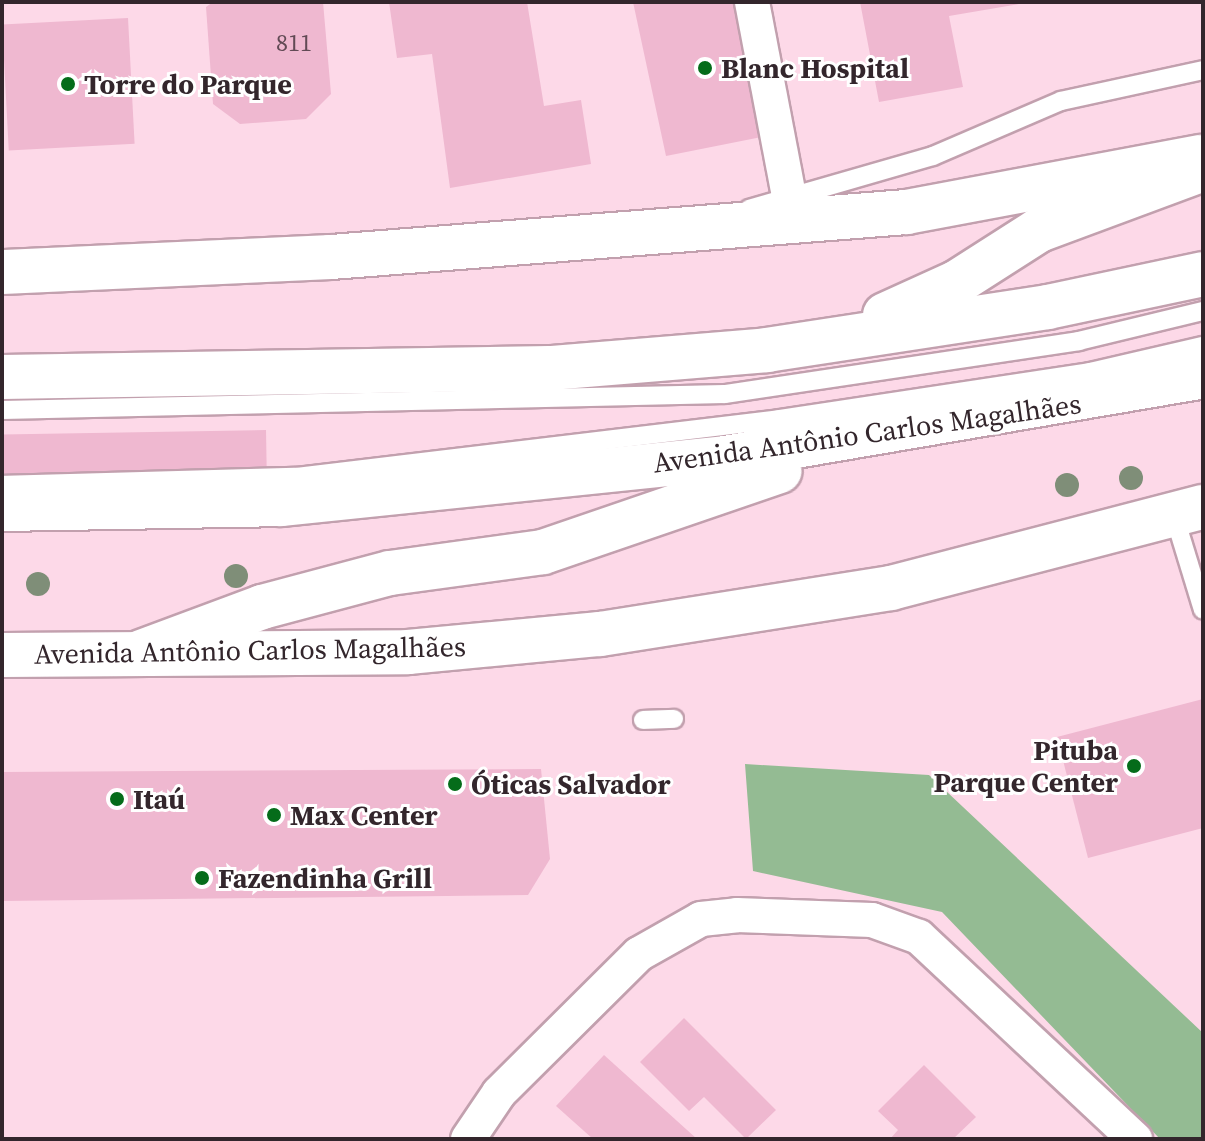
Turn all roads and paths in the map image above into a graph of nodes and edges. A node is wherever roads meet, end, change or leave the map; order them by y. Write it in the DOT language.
graph roads {
  1 [pos="752,2"];
  2 [pos="1203,70"];
  3 [pos="1203,157"];
  4 [pos="1203,169"];
  5 [pos="792,207"];
  6 [pos="2,272"];
  7 [pos="1203,274"];
  8 [pos="1203,311"];
  9 [pos="1203,346"];
  10 [pos="767,350"];
  11 [pos="1203,376"];
  12 [pos="2,377"];
  13 [pos="2,410"];
  14 [pos="879,436"];
  15 [pos="2,485"];
  16 [pos="2,509"];
  17 [pos="1188,511"];
  18 [pos="1203,610"];
  19 [pos="141,652"];
  20 [pos="2,655"];
  21 [pos="674,719"];
  22 [pos="643,720"];
  23 [pos="468,1139"];
  24 [pos="1135,1139"];
  1 -- 5 [label="street"];
  2 -- 5 [label="lane"];
  3 -- 5 [label="main road"];
  4 -- 10 [label="main road"];
  5 -- 6 [label="main road"];
  7 -- 10 [label="main road"];
  8 -- 13 [label="lane"];
  9 -- 15 [label="lane"];
  10 -- 12 [label="main road"];
  11 -- 14 [label="main road, Avenida Antônio Carlos Magalhães"];
  14 -- 16 [label="main road, Avenida Antônio Carlos Magalhães"];
  14 -- 19 [label="main road"];
  17 -- 18 [label="lane"];
  17 -- 19 [label="main road, Avenida Antônio Carlos Magalhães"];
  19 -- 20 [label="main road, Avenida Antônio Carlos Magalhães"];
  21 -- 22 [label="lane"];
  23 -- 24 [label="street"];
}
